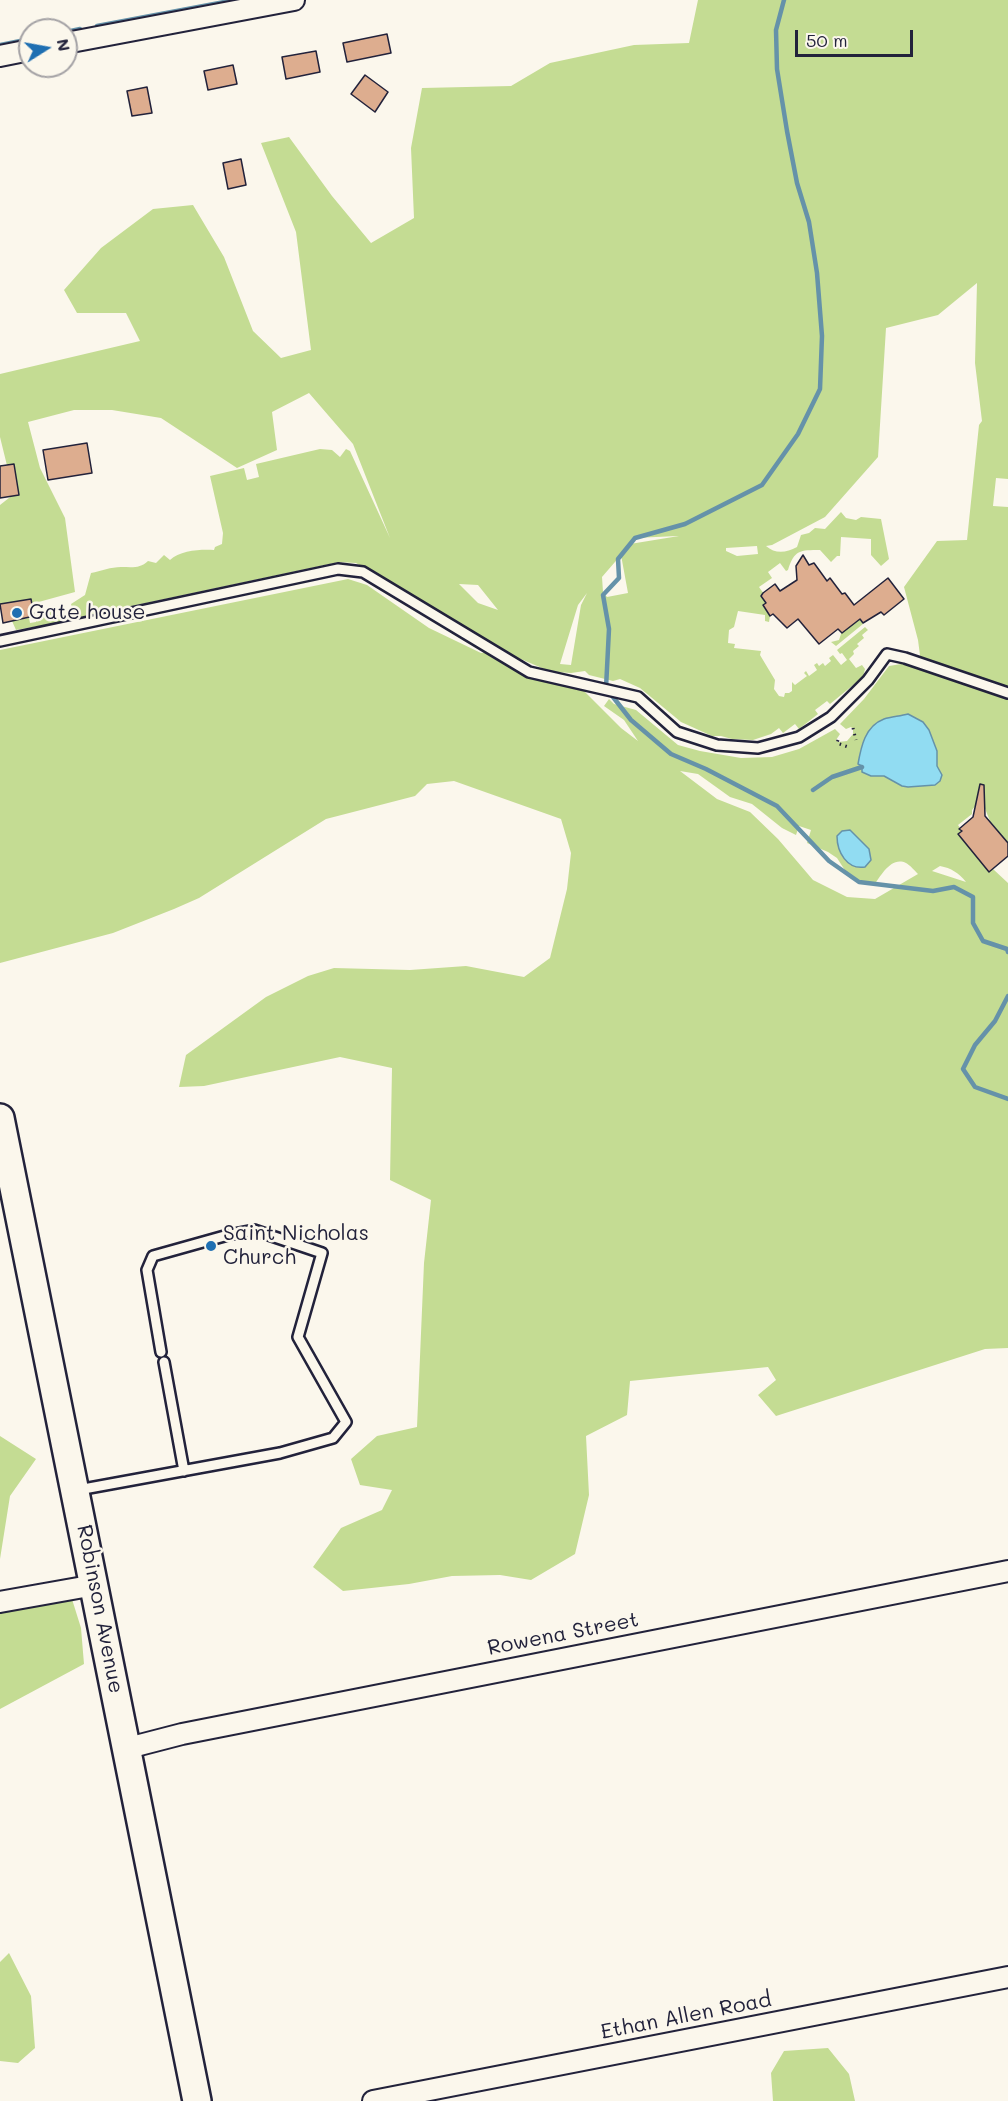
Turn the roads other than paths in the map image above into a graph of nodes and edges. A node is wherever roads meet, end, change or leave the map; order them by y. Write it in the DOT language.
graph roads {
  1 [pos="294,0"];
  2 [pos="78,41"];
  3 [pos="18,52"];
  4 [pos="0,56"];
  5 [pos="0,641"];
  6 [pos="1008,693"];
  7 [pos="0,1118"];
  8 [pos="9,1205"];
  9 [pos="184,1471"];
  10 [pos="76,1490"];
  11 [pos="1008,1571"];
  12 [pos="95,1585"];
  13 [pos="0,1602"];
  14 [pos="128,1748"];
  15 [pos="1008,1977"];
  16 [pos="197,2101"];
  17 [pos="373,2101"];
  1 -- 2 [label="street"];
  3 -- 4 [label="street"];
  5 -- 6 [label="lane"];
  7 -- 8 [label="main road, Robinson Avenue"];
  8 -- 10 [label="main road, Robinson Avenue"];
  9 -- 9 [label="lane"];
  9 -- 10 [label="lane"];
  10 -- 12 [label="main road, Robinson Avenue"];
  11 -- 14 [label="street, Rowena Street"];
  12 -- 13 [label="street"];
  12 -- 14 [label="main road, Robinson Avenue"];
  14 -- 16 [label="main road, Robinson Avenue"];
  15 -- 17 [label="street, Ethan Allen Road"];
}
